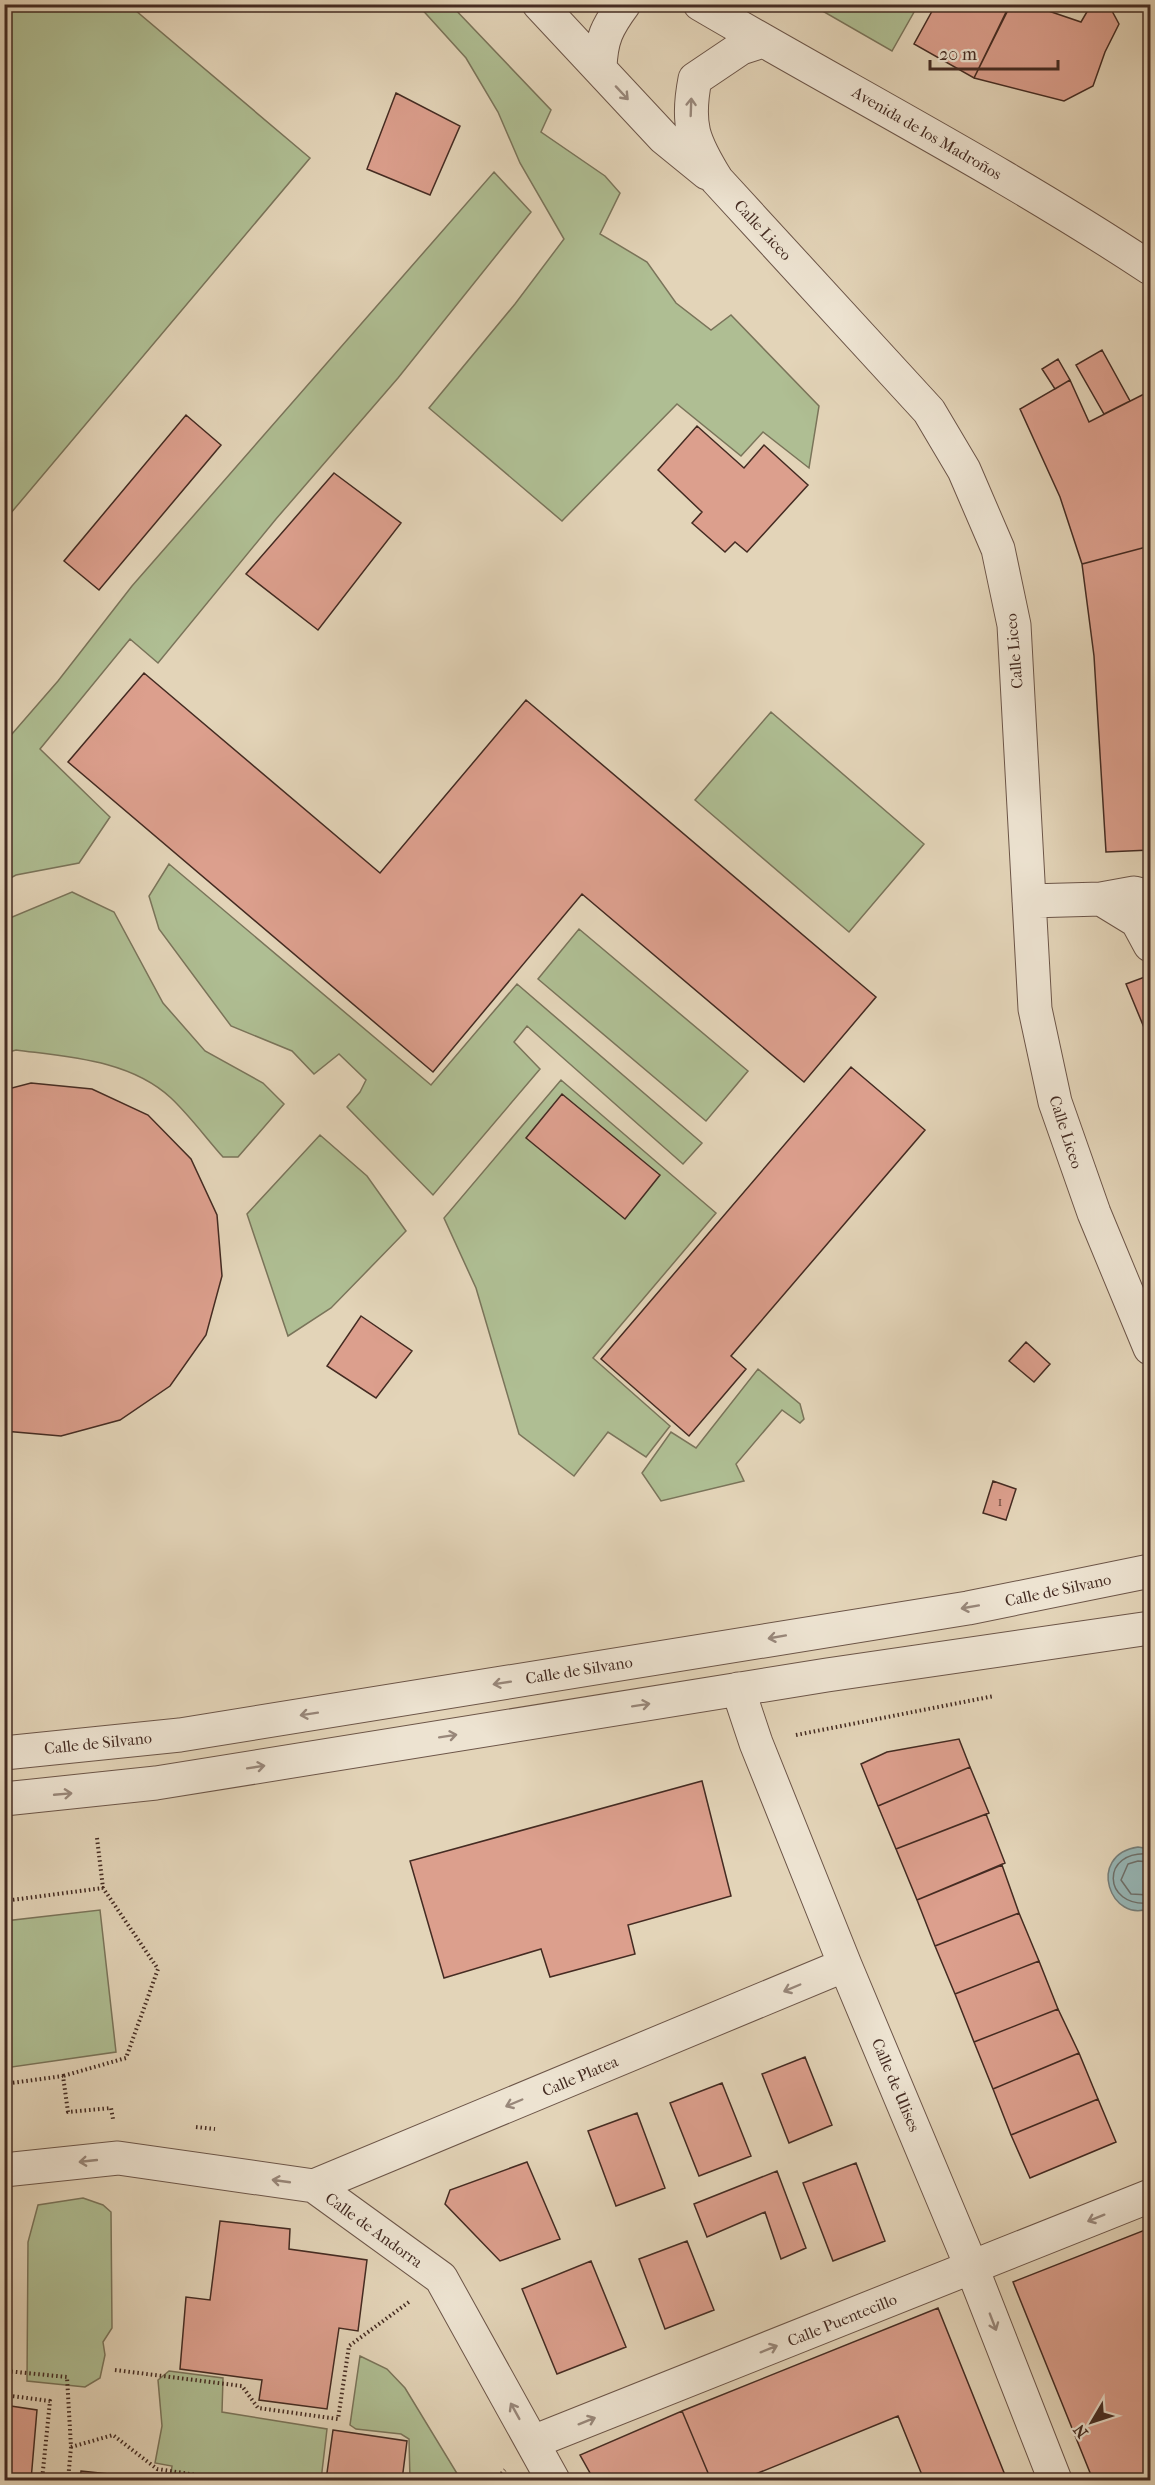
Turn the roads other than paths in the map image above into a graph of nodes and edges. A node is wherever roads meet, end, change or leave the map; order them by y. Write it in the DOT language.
graph roads {
  1 [pos="539,4"];
  2 [pos="624,4"];
  3 [pos="700,4"];
  4 [pos="763,41"];
  5 [pos="600,68"];
  6 [pos="717,180"];
  7 [pos="1150,268"];
  8 [pos="1150,897"];
  9 [pos="1101,899"];
  10 [pos="1029,901"];
  11 [pos="1150,945"];
  12 [pos="1094,1213"];
  13 [pos="1150,1294"];
  14 [pos="1150,1348"];
  15 [pos="1150,1571"];
  16 [pos="1150,1628"];
  17 [pos="738,1689"];
  18 [pos="4,1753"];
  19 [pos="4,1800"];
  20 [pos="845,1965"];
  21 [pos="4,2170"];
  22 [pos="314,2186"];
  23 [pos="1150,2196"];
  24 [pos="972,2268"];
  25 [pos="533,2442"];
  26 [pos="553,2481"];
  27 [pos="1055,2481"];
  1 -- 5 [label="street, Calle Liceo"];
  2 -- 5 [label="street"];
  3 -- 4 [label="street, Avenida de los Madroños"];
  6 -- 4 [label="street, Calle Liceo, one-way"];
  4 -- 7 [label="street, Avenida de los Madroños"];
  5 -- 6 [label="street, Calle Liceo, one-way"];
  6 -- 10 [label="street, Calle Liceo"];
  8 -- 9 [label="street"];
  9 -- 10 [label="street"];
  9 -- 11 [label="street"];
  10 -- 12 [label="street, Calle Liceo"];
  12 -- 13 [label="street, Calle Liceo"];
  12 -- 14 [label="street, Calle Liceo"];
  15 -- 18 [label="street, Calle de Silvano, one-way"];
  16 -- 17 [label="street"];
  19 -- 17 [label="street, one-way"];
  17 -- 20 [label="street, Calle de Ulises"];
  20 -- 22 [label="street, Calle Platea, one-way"];
  20 -- 24 [label="street, Calle de Ulises"];
  22 -- 21 [label="street, Calle de Andorra, one-way"];
  25 -- 22 [label="street, Calle de Andorra, one-way"];
  23 -- 24 [label="street, Calle Puentecillo, one-way"];
  25 -- 24 [label="street, Calle Puentecillo, one-way"];
  24 -- 27 [label="street, Calle de Ulises, one-way"];
  25 -- 26 [label="street, Calle de Andorra"];
}
